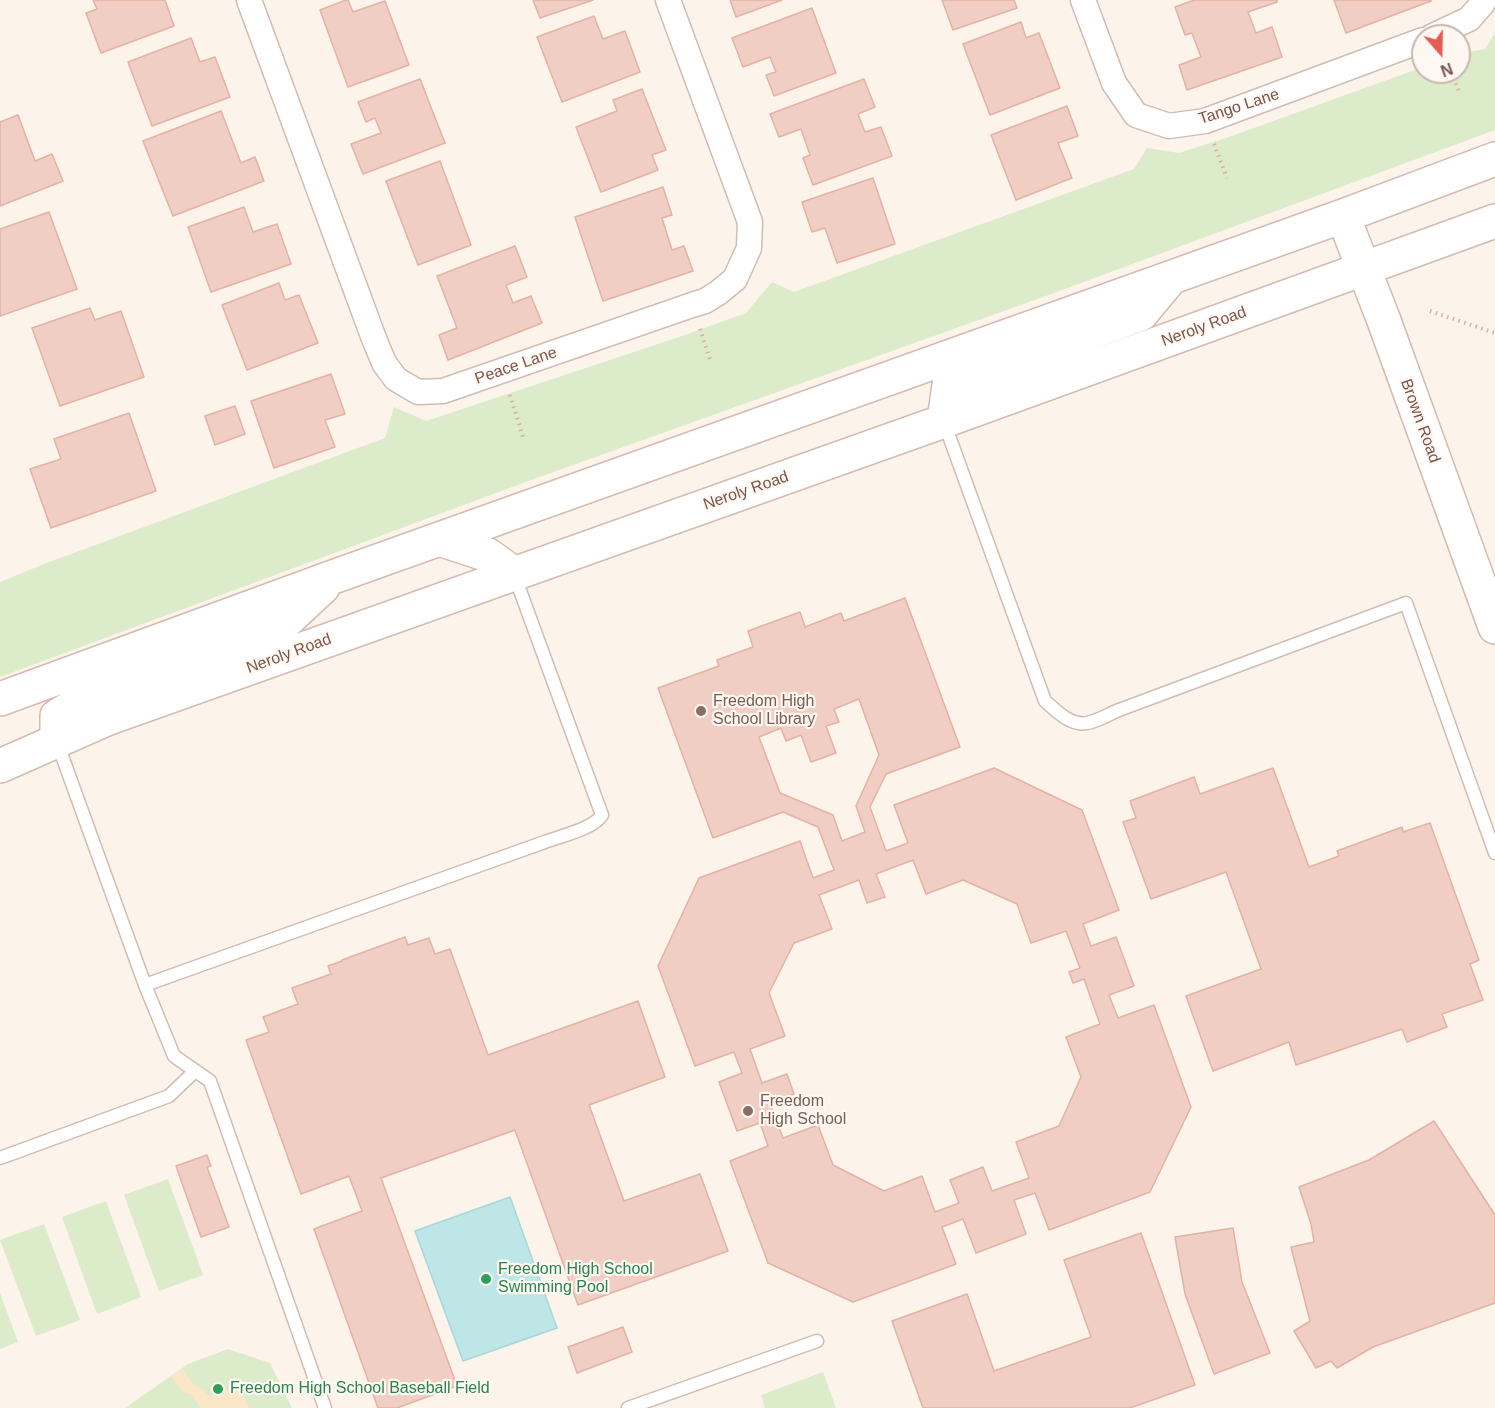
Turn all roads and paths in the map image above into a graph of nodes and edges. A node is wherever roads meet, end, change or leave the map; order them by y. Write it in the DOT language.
graph roads {
  1 [pos="249,0"];
  2 [pos="668,0"];
  3 [pos="1083,0"];
  4 [pos="1484,0"];
  5 [pos="1458,24"];
  6 [pos="1411,45"];
  7 [pos="1456,84"];
  8 [pos="1459,92"];
  9 [pos="1205,121"];
  10 [pos="1495,159"];
  11 [pos="1227,178"];
  12 [pos="1343,216"];
  13 [pos="1495,221"];
  14 [pos="1364,268"];
  15 [pos="1171,277"];
  16 [pos="692,305"];
  17 [pos="1430,311"];
  18 [pos="1495,333"];
  19 [pos="711,362"];
  20 [pos="502,371"];
  21 [pos="944,421"];
  22 [pos="523,437"];
  23 [pos="439,539"];
  24 [pos="513,573"];
  25 [pos="333,577"];
  26 [pos="1495,627"];
  27 [pos="0,699"];
  28 [pos="57,742"];
  29 [pos="0,766"];
  30 [pos="1495,853"];
  31 [pos="145,985"];
  32 [pos="195,1071"];
  33 [pos="0,1158"];
  34 [pos="817,1341"];
  35 [pos="325,1408"];
  36 [pos="628,1408"];
  1 -- 20 [label="street, Peace Lane"];
  2 -- 16 [label="street, Peace Lane"];
  3 -- 9 [label="street, Tango Lane"];
  4 -- 5 [label="street"];
  6 -- 9 [label="street, Tango Lane"];
  7 -- 8 [label="path"];
  9 -- 11 [label="path"];
  10 -- 12 [label="street"];
  12 -- 14 [label="street, Brown Road"];
  12 -- 15 [label="street"];
  13 -- 14 [label="street, Neroly Road"];
  14 -- 21 [label="street, Neroly Road"];
  14 -- 26 [label="street, Brown Road"];
  15 -- 21 [label="street"];
  15 -- 23 [label="street"];
  16 -- 19 [label="path"];
  16 -- 20 [label="street, Peace Lane"];
  17 -- 18 [label="path"];
  20 -- 22 [label="path"];
  21 -- 24 [label="street, Neroly Road"];
  21 -- 30 [label="lane"];
  23 -- 24 [label="street"];
  23 -- 25 [label="street"];
  24 -- 28 [label="street, Neroly Road"];
  24 -- 31 [label="lane"];
  25 -- 27 [label="street"];
  25 -- 28 [label="street"];
  28 -- 29 [label="street, Neroly Road"];
  28 -- 31 [label="lane"];
  31 -- 32 [label="lane"];
  32 -- 33 [label="lane"];
  32 -- 35 [label="lane"];
  34 -- 36 [label="lane"];
}
